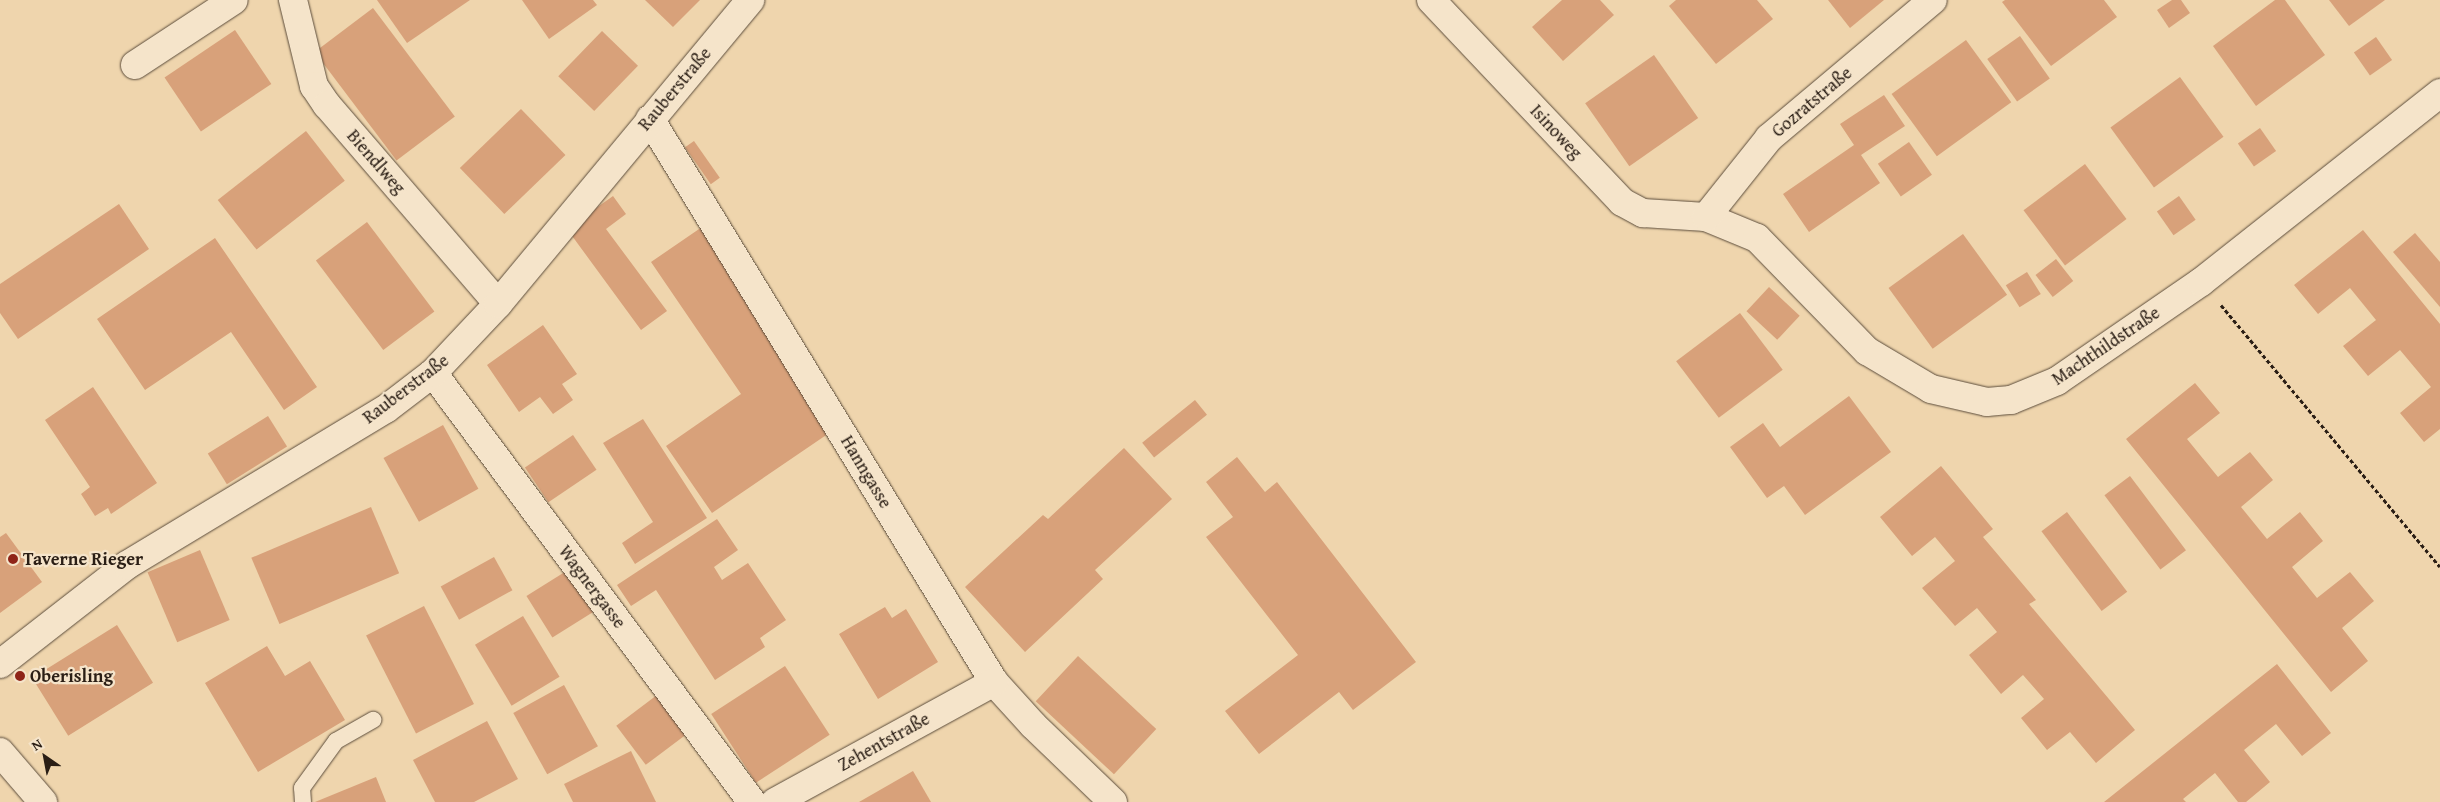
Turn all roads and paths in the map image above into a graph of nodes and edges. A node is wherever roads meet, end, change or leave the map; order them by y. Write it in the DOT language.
graph roads {
  1 [pos="234,0"];
  2 [pos="293,0"];
  3 [pos="750,0"];
  4 [pos="1431,0"];
  5 [pos="1933,0"];
  6 [pos="135,65"];
  7 [pos="2440,93"];
  8 [pos="650,119"];
  9 [pos="1706,217"];
  10 [pos="2201,282"];
  11 [pos="498,304"];
  12 [pos="433,372"];
  13 [pos="2440,566"];
  14 [pos="0,664"];
  15 [pos="994,682"];
  16 [pos="373,720"];
  17 [pos="0,752"];
  18 [pos="43,802"];
  19 [pos="303,802"];
  20 [pos="752,802"];
  21 [pos="775,802"];
  22 [pos="1113,802"];
  1 -- 6 [label="street"];
  2 -- 11 [label="street, Biendlweg"];
  3 -- 8 [label="street, Rauberstraße"];
  4 -- 9 [label="street, Isinoweg"];
  5 -- 9 [label="street, Gozratstraße"];
  7 -- 10 [label="street, Machthildstraße"];
  8 -- 11 [label="street, Rauberstraße"];
  8 -- 15 [label="street, Hanngasse"];
  9 -- 10 [label="street, Machthildstraße"];
  10 -- 13 [label="path"];
  11 -- 12 [label="street, Rauberstraße"];
  12 -- 14 [label="street, Rauberstraße"];
  12 -- 20 [label="street, Wagnergasse"];
  15 -- 21 [label="street, Zehentstraße"];
  15 -- 22 [label="street, Hanngasse"];
  16 -- 19 [label="lane"];
  17 -- 18 [label="street"];
}
